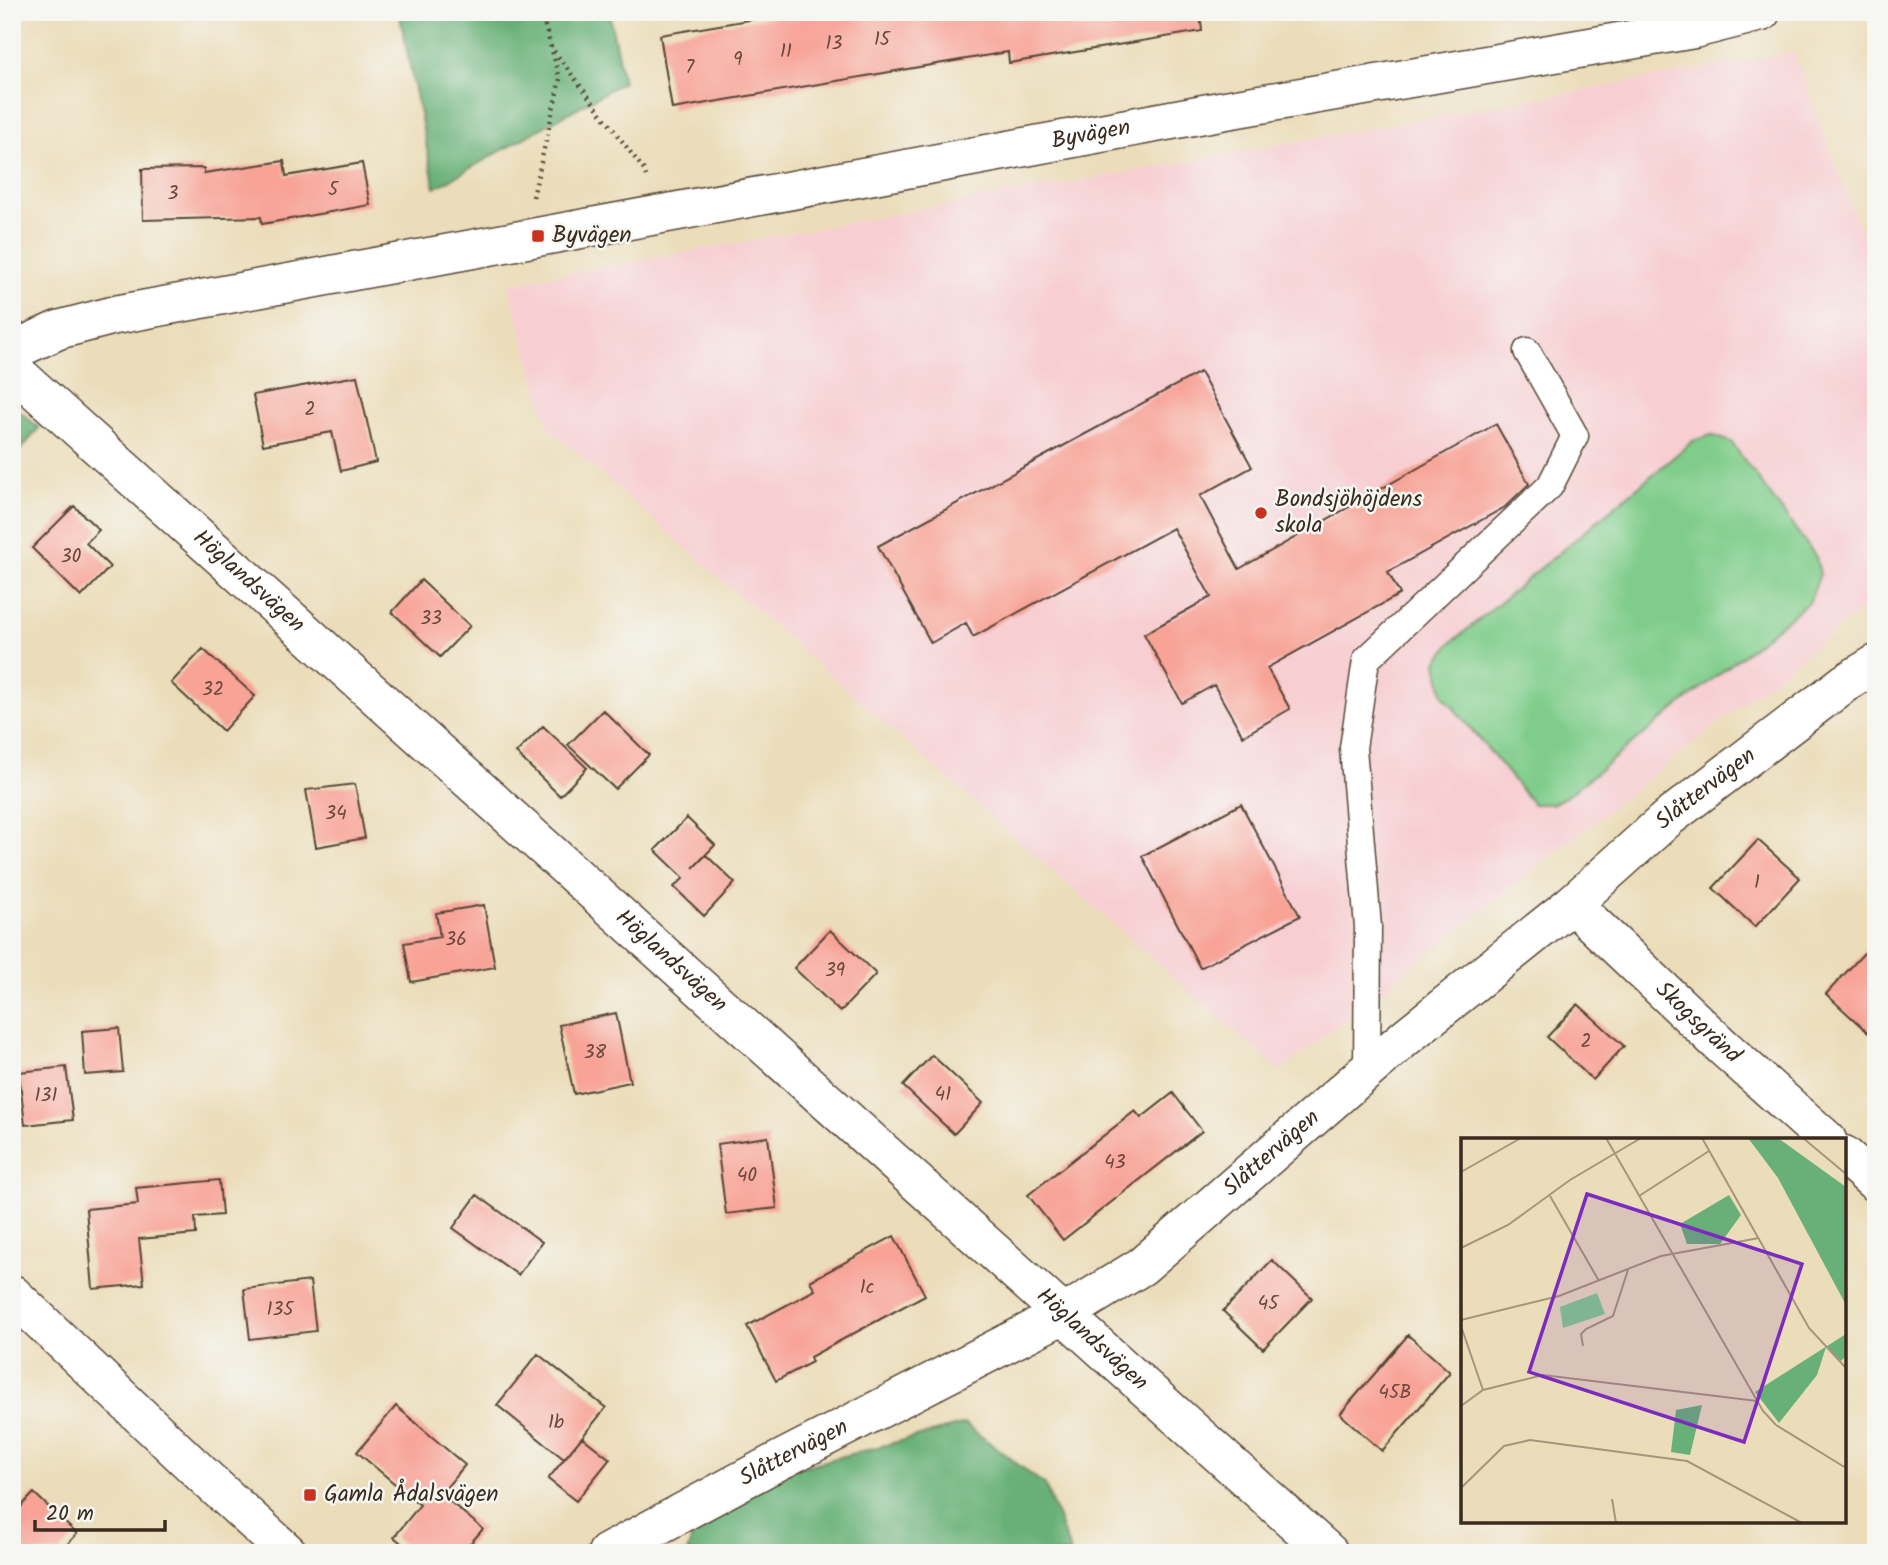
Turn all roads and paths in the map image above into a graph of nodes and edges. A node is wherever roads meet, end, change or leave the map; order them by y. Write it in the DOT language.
graph roads {
  1 [pos="541,12"];
  2 [pos="1761,12"];
  3 [pos="551,48"];
  4 [pos="658,214"];
  5 [pos="538,236"];
  6 [pos="12,351"];
  7 [pos="1527,351"];
  8 [pos="12,369"];
  9 [pos="1876,664"];
  10 [pos="1572,904"];
  11 [pos="1367,1071"];
  12 [pos="1825,1138"];
  13 [pos="1846,1157"];
  14 [pos="1876,1183"];
  15 [pos="12,1294"];
  16 [pos="1064,1314"];
  17 [pos="288,1553"];
  18 [pos="607,1553"];
  19 [pos="1329,1553"];
  1 -- 3 [label="path"];
  2 -- 4 [label="street, Byvägen"];
  3 -- 4 [label="path"];
  3 -- 5 [label="path"];
  4 -- 5 [label="street, Byvägen"];
  5 -- 6 [label="street, Byvägen"];
  7 -- 11 [label="lane"];
  8 -- 16 [label="street, Höglandsvägen"];
  9 -- 10 [label="street, Slåttervägen"];
  10 -- 11 [label="street, Slåttervägen"];
  10 -- 12 [label="street, Skogsgränd"];
  11 -- 16 [label="street, Slåttervägen"];
  13 -- 14 [label="street"];
  15 -- 17 [label="street"];
  16 -- 18 [label="street, Slåttervägen"];
  16 -- 19 [label="street, Höglandsvägen"];
}
